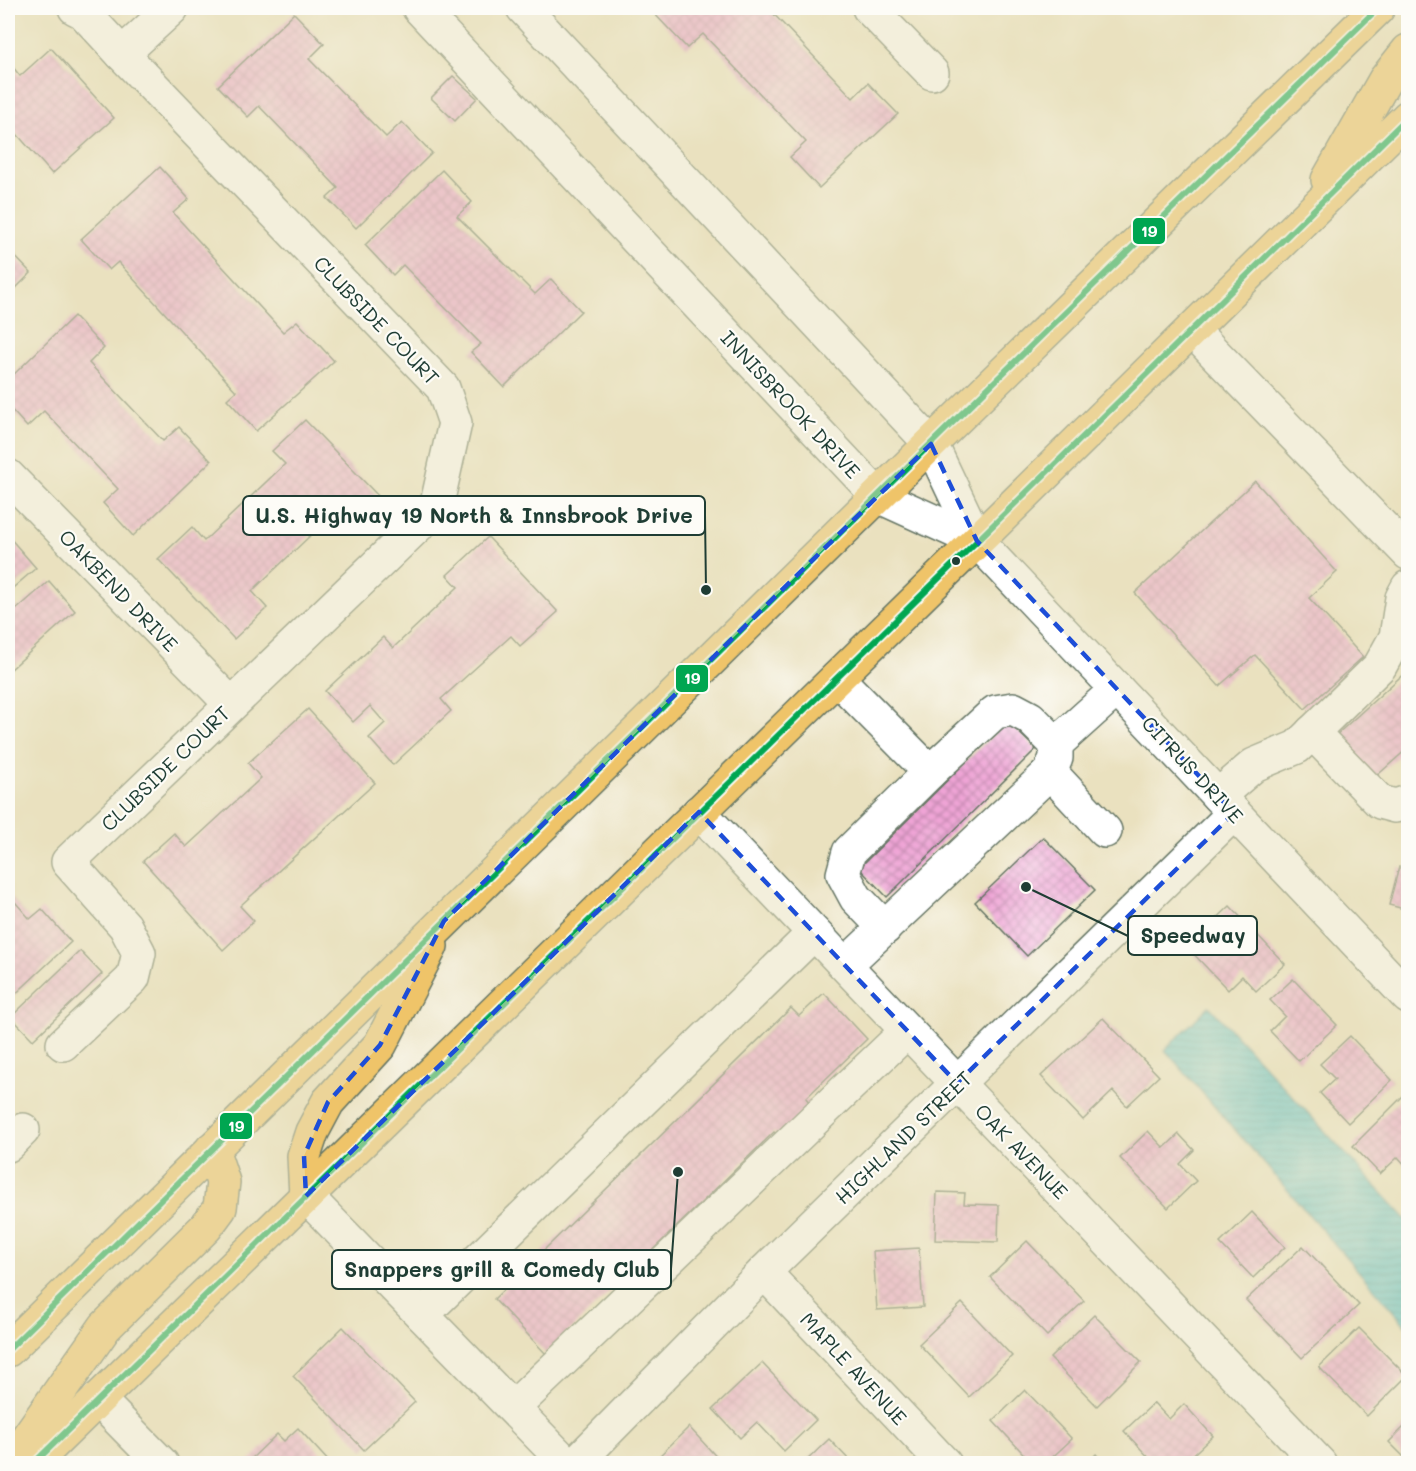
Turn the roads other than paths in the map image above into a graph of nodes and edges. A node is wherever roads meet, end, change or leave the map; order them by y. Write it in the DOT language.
graph roads {
  1 [pos="172,8"];
  2 [pos="418,8"];
  3 [pos="523,8"];
  4 [pos="869,8"];
  5 [pos="1378,8"];
  6 [pos="82,9"];
  7 [pos="1408,51"];
  8 [pos="122,54"];
  9 [pos="932,73"];
  10 [pos="1406,125"];
  11 [pos="1307,216"];
  12 [pos="1192,330"];
  13 [pos="931,444"];
  14 [pos="8,476"];
  15 [pos="878,496"];
  16 [pos="977,542"];
  17 [pos="1408,553"];
  18 [pos="1408,587"];
  19 [pos="837,678"];
  20 [pos="1117,689"];
  21 [pos="231,704"];
  22 [pos="1312,732"];
  23 [pos="1053,758"];
  24 [pos="930,772"];
  25 [pos="1408,802"];
  26 [pos="1226,804"];
  27 [pos="699,812"];
  28 [pos="1105,831"];
  29 [pos="444,921"];
  30 [pos="885,928"];
  31 [pos="814,933"];
  32 [pos="845,965"];
  33 [pos="1408,997"];
  34 [pos="907,1031"];
  35 [pos="63,1044"];
  36 [pos="957,1083"];
  37 [pos="212,1149"];
  38 [pos="306,1196"];
  39 [pos="764,1272"];
  40 [pos="422,1315"];
  41 [pos="8,1350"];
  42 [pos="98,1399"];
  43 [pos="513,1408"];
  44 [pos="9,1464"];
  45 [pos="33,1464"];
  46 [pos="162,1464"];
  47 [pos="567,1464"];
  48 [pos="575,1464"];
  49 [pos="945,1464"];
  50 [pos="1320,1464"];
  1 -- 8 [label="street"];
  2 -- 15 [label="street, INNISBROOK DRIVE"];
  3 -- 13 [label="street"];
  4 -- 9 [label="street"];
  5 -- 13 [label="highway"];
  6 -- 8 [label="street, CLUBSIDE COURT"];
  7 -- 11 [label="highway"];
  8 -- 21 [label="street, CLUBSIDE COURT"];
  10 -- 11 [label="highway"];
  11 -- 12 [label="highway"];
  12 -- 16 [label="highway"];
  12 -- 17 [label="street"];
  13 -- 15 [label="highway"];
  13 -- 16 [label="street"];
  14 -- 21 [label="street, OAKBEND DRIVE"];
  15 -- 16 [label="street, INNISBROOK DRIVE"];
  15 -- 29 [label="highway"];
  16 -- 19 [label="highway"];
  16 -- 20 [label="street, CITRUS DRIVE"];
  18 -- 22 [label="street, HIGHLAND STREET"];
  19 -- 24 [label="street"];
  19 -- 27 [label="highway"];
  20 -- 23 [label="street"];
  20 -- 26 [label="street, CITRUS DRIVE"];
  21 -- 35 [label="street, CLUBSIDE COURT"];
  22 -- 25 [label="street"];
  22 -- 26 [label="street, HIGHLAND STREET"];
  23 -- 24 [label="street"];
  23 -- 28 [label="street"];
  23 -- 30 [label="street"];
  24 -- 30 [label="street"];
  26 -- 33 [label="street, CITRUS DRIVE"];
  26 -- 36 [label="street, HIGHLAND STREET"];
  27 -- 31 [label="street, OAK AVENUE"];
  27 -- 38 [label="highway"];
  29 -- 37 [label="highway"];
  29 -- 38 [label="highway"];
  30 -- 32 [label="street"];
  31 -- 32 [label="street, OAK AVENUE"];
  31 -- 40 [label="street"];
  32 -- 34 [label="street, OAK AVENUE"];
  34 -- 36 [label="street, OAK AVENUE"];
  34 -- 43 [label="street"];
  36 -- 39 [label="street, HIGHLAND STREET"];
  36 -- 50 [label="street, OAK AVENUE"];
  37 -- 41 [label="highway"];
  37 -- 44 [label="highway"];
  38 -- 40 [label="street"];
  38 -- 42 [label="highway"];
  39 -- 48 [label="street, HIGHLAND STREET"];
  39 -- 49 [label="street, MAPLE AVENUE"];
  40 -- 43 [label="street"];
  42 -- 45 [label="highway"];
  42 -- 46 [label="street"];
  43 -- 47 [label="street"];
}
